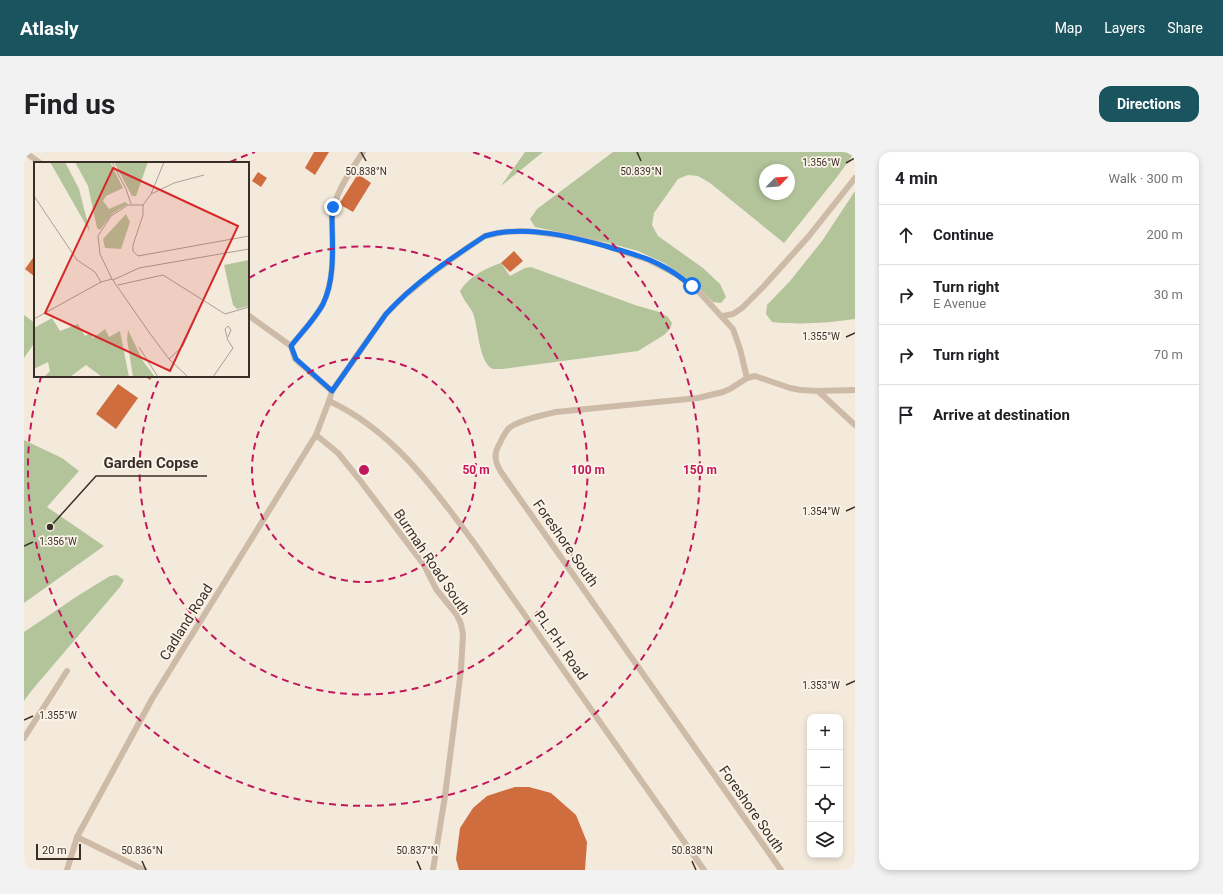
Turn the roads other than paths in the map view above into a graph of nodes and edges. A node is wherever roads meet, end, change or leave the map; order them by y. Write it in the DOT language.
graph roads {
  1 [pos="25,152"];
  2 [pos="363,152"];
  3 [pos="39,162"];
  4 [pos="855,178"];
  5 [pos="249,315"];
  6 [pos="723,316"];
  7 [pos="291,346"];
  8 [pos="747,378"];
  9 [pos="855,390"];
  10 [pos="332,391"];
  11 [pos="818,392"];
  12 [pos="329,401"];
  13 [pos="855,424"];
  14 [pos="316,435"];
  15 [pos="67,671"];
  16 [pos="24,738"];
  17 [pos="77,838"];
  18 [pos="67,870"];
  19 [pos="144,870"];
  20 [pos="433,870"];
  21 [pos="704,870"];
  22 [pos="781,870"];
  1 -- 3 [label="lane"];
  2 -- 7 [label="lane"];
  4 -- 6 [label="lane"];
  5 -- 7 [label="lane"];
  6 -- 8 [label="lane, Cadland Road"];
  6 -- 10 [label="lane, Cadland Road"];
  7 -- 10 [label="lane"];
  8 -- 11 [label="lane"];
  8 -- 22 [label="lane, Foreshore South"];
  9 -- 11 [label="lane"];
  10 -- 12 [label="lane, Cadland Road"];
  11 -- 13 [label="lane"];
  12 -- 14 [label="lane, Cadland Road"];
  12 -- 21 [label="lane, P.L.P.H. Road"];
  14 -- 17 [label="lane, Cadland Road"];
  14 -- 20 [label="lane, Burmah Road South"];
  15 -- 16 [label="lane"];
  17 -- 18 [label="lane, Cadland Road"];
  17 -- 19 [label="lane"];
}
